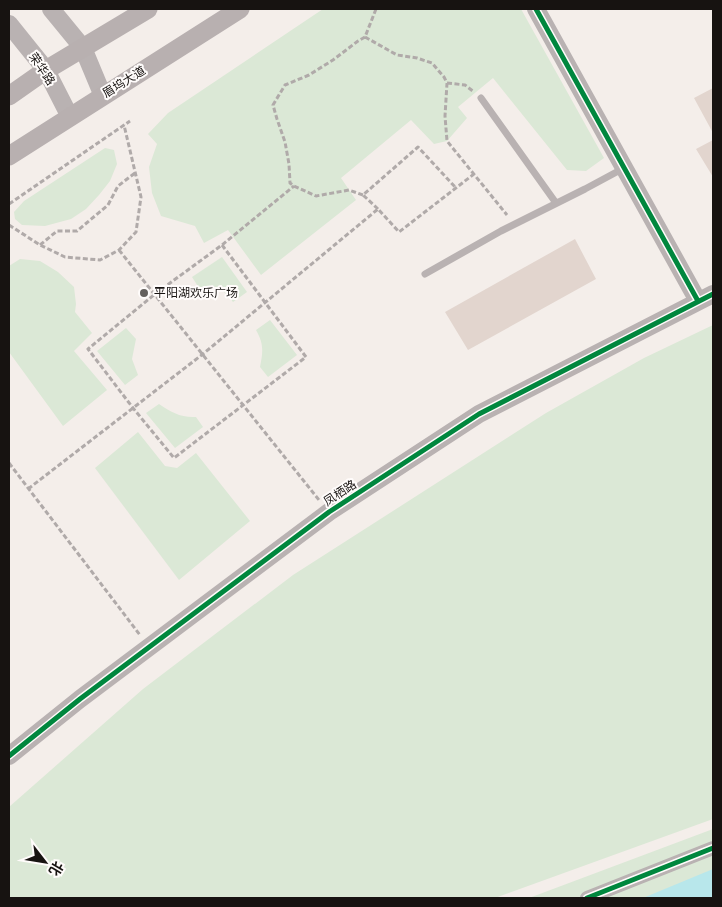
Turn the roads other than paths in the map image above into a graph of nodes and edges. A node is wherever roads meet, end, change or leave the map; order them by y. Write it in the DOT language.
graph roads {
  1 [pos="51,9"];
  2 [pos="148,9"];
  3 [pos="240,9"];
  4 [pos="536,9"];
  5 [pos="9,24"];
  6 [pos="83,48"];
  7 [pos="46,70"];
  8 [pos="9,96"];
  9 [pos="103,96"];
  10 [pos="481,98"];
  11 [pos="70,117"];
  12 [pos="9,156"];
  13 [pos="624,168"];
  14 [pos="556,203"];
  15 [pos="425,274"];
  16 [pos="706,297"];
  17 [pos="9,756"];
  18 [pos="713,848"];
  19 [pos="587,898"];
  1 -- 6 [label="street"];
  2 -- 6 [label="main road"];
  3 -- 9 [label="main road, 眉坞大道"];
  4 -- 13 [label="street"];
  5 -- 7 [label="street, 荣华路"];
  6 -- 7 [label="main road"];
  6 -- 9 [label="street"];
  7 -- 8 [label="main road"];
  7 -- 11 [label="street, 荣华路"];
  9 -- 11 [label="main road, 眉坞大道"];
  10 -- 14 [label="lane"];
  11 -- 12 [label="main road, 眉坞大道"];
  13 -- 14 [label="lane"];
  13 -- 16 [label="street"];
  14 -- 15 [label="lane"];
  16 -- 17 [label="street, 凤栖路"];
  18 -- 19 [label="street"];
}
